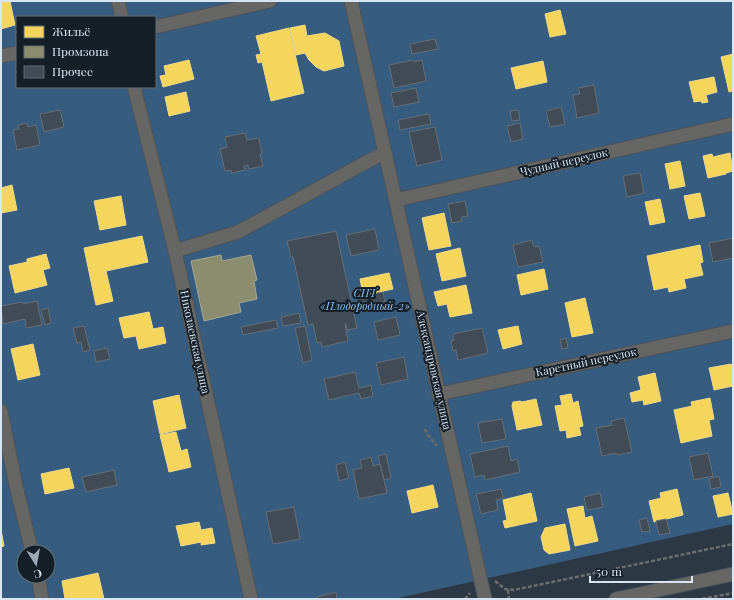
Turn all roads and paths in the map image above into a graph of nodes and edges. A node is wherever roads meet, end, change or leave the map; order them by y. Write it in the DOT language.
graph roads {
  1 [pos="118,1"];
  2 [pos="270,1"];
  3 [pos="351,1"];
  4 [pos="122,16"];
  5 [pos="156,27"];
  6 [pos="16,53"];
  7 [pos="1,56"];
  8 [pos="134,88"];
  9 [pos="733,124"];
  10 [pos="385,152"];
  11 [pos="396,200"];
  12 [pos="175,251"];
  13 [pos="733,331"];
  14 [pos="439,394"];
  15 [pos="1,411"];
  16 [pos="30,544"];
  17 [pos="733,544"];
  18 [pos="733,574"];
  19 [pos="492,577"];
  20 [pos="39,584"];
  21 [pos="508,590"];
  22 [pos="733,593"];
  23 [pos="42,599"];
  24 [pos="251,599"];
  25 [pos="485,599"];
  26 [pos="509,599"];
  27 [pos="616,599"];
  28 [pos="702,599"];
  1 -- 4 [label="street"];
  2 -- 5 [label="street"];
  3 -- 10 [label="street, Александровская улица"];
  6 -- 7 [label="street"];
  8 -- 12 [label="street, Николаевская улица"];
  9 -- 11 [label="street, Чудный переулок"];
  10 -- 11 [label="street, Александровская улица"];
  10 -- 12 [label="street"];
  11 -- 14 [label="street, Александровская улица"];
  12 -- 24 [label="street, Николаевская улица"];
  13 -- 14 [label="street, Каретный переулок"];
  14 -- 25 [label="street, Александровская улица"];
  15 -- 16 [label="street"];
  17 -- 21 [label="path"];
  18 -- 27 [label="street"];
  19 -- 21 [label="path"];
  20 -- 23 [label="street"];
  21 -- 26 [label="path"];
  22 -- 28 [label="path"];
}
